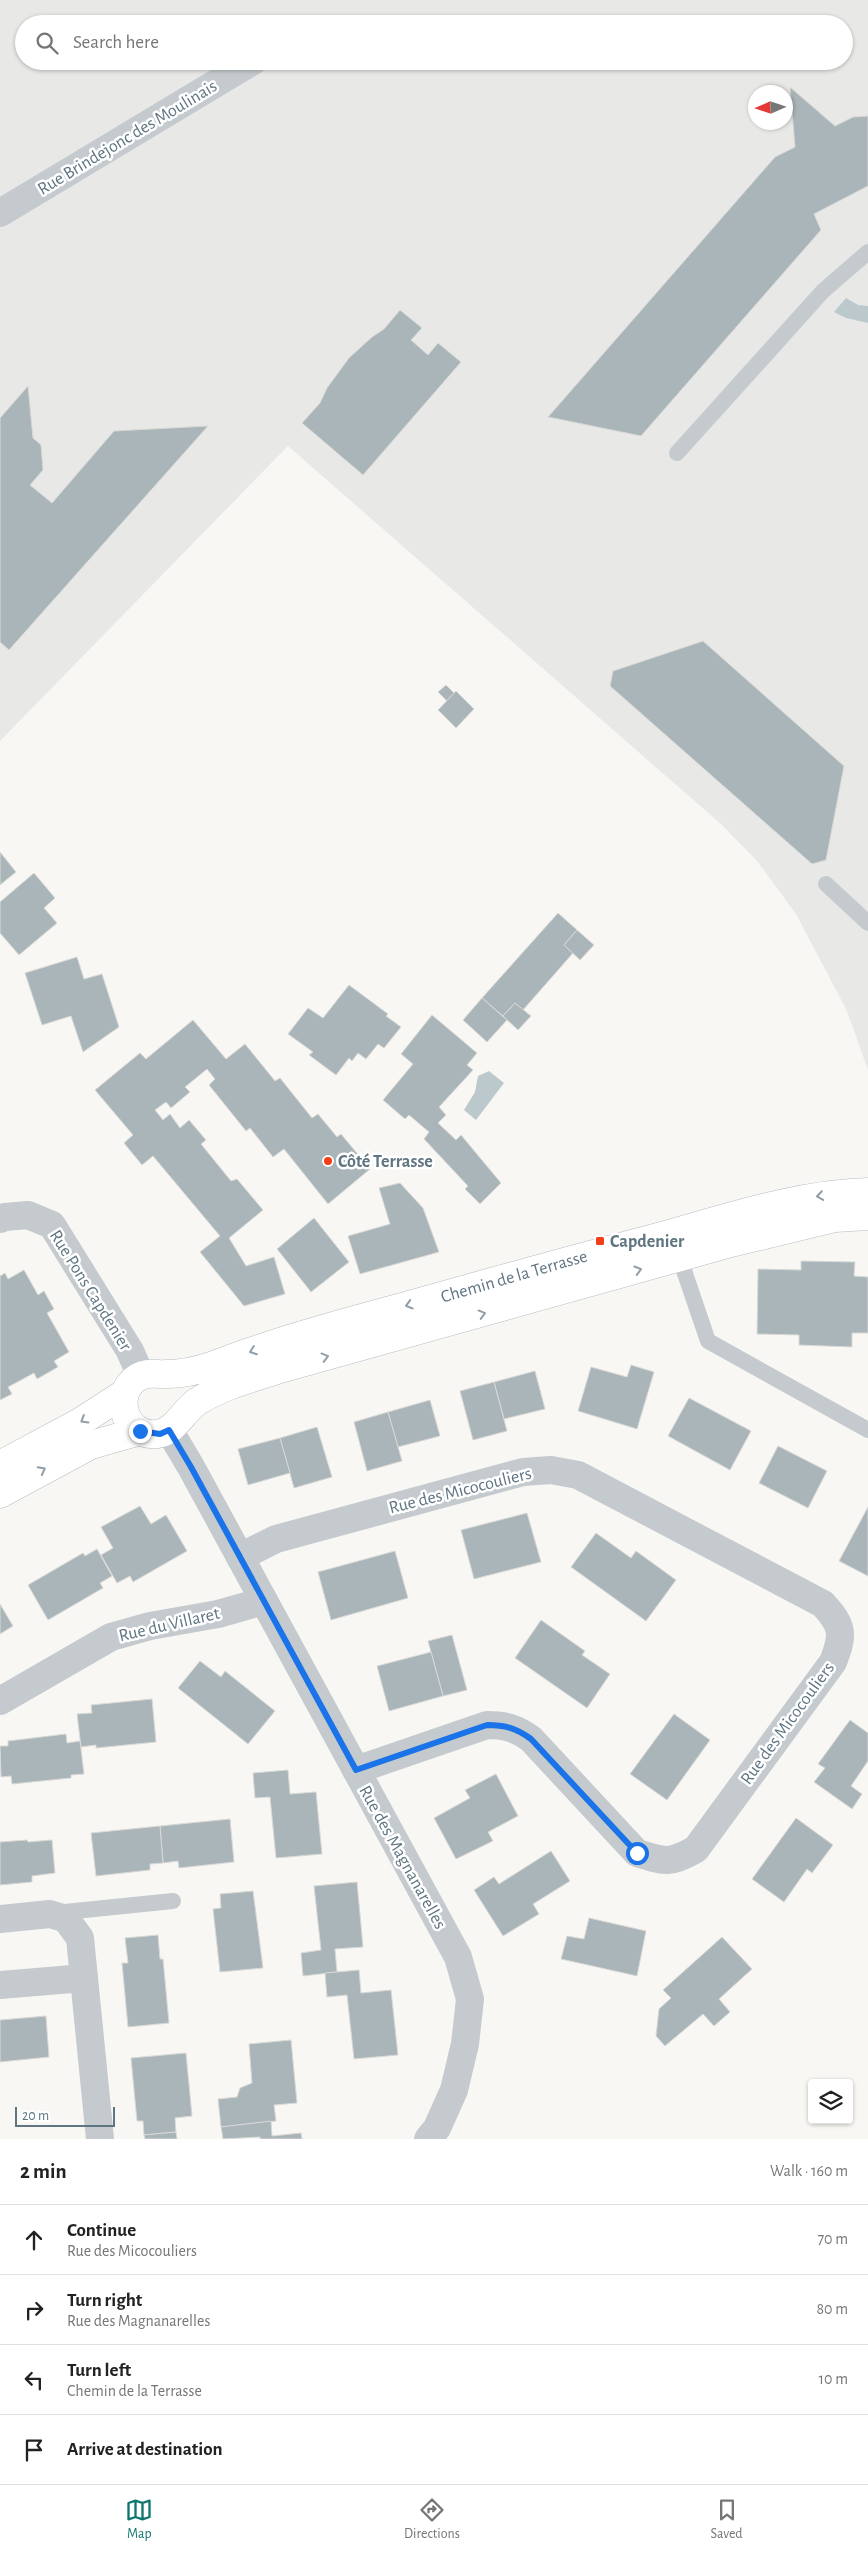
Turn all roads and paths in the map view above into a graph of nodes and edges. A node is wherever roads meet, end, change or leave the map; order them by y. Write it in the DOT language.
graph roads {
  1 [pos="238,70"];
  2 [pos="0,213"];
  3 [pos="868,252"];
  4 [pos="676,454"];
  5 [pos="826,884"];
  6 [pos="868,923"];
  7 [pos="868,1192"];
  8 [pos="868,1216"];
  9 [pos="0,1220"];
  10 [pos="676,1245"];
  11 [pos="143,1381"];
  12 [pos="176,1422"];
  13 [pos="868,1430"];
  14 [pos="140,1431"];
  15 [pos="0,1465"];
  16 [pos="0,1494"];
  17 [pos="240,1557"];
  18 [pos="264,1601"];
  19 [pos="0,1701"];
  20 [pos="356,1770"];
  21 [pos="173,1901"];
  22 [pos="50,1914"];
  23 [pos="0,1919"];
  24 [pos="84,1978"];
  25 [pos="0,1985"];
  26 [pos="100,2139"];
  27 [pos="428,2139"];
  1 -- 2 [label="street, Rue Brindejonc des Moulinais"];
  3 -- 4 [label="lane"];
  5 -- 6 [label="lane"];
  7 -- 10 [label="street, Chemin de la Terrasse, one-way"];
  8 -- 10 [label="street, Chemin de la Terrasse"];
  9 -- 11 [label="street, Rue Pons Capdenier"];
  10 -- 11 [label="street, Chemin de la Terrasse, one-way"];
  12 -- 10 [label="street, Chemin de la Terrasse, one-way"];
  10 -- 13 [label="lane"];
  11 -- 12 [label="street"];
  11 -- 14 [label="street"];
  11 -- 15 [label="street, Chemin de la Terrasse, one-way"];
  12 -- 14 [label="street, Chemin de la Terrasse"];
  12 -- 17 [label="street, Rue des Magnanarelles"];
  16 -- 14 [label="street, Chemin de la Terrasse, one-way"];
  17 -- 18 [label="street, Rue des Magnanarelles"];
  17 -- 20 [label="street, Rue des Micocouliers"];
  18 -- 19 [label="street, Rue du Villaret"];
  18 -- 20 [label="street, Rue des Magnanarelles"];
  20 -- 27 [label="street, Rue des Magnanarelles"];
  21 -- 22 [label="lane"];
  22 -- 23 [label="street"];
  22 -- 24 [label="street"];
  24 -- 25 [label="street"];
  24 -- 26 [label="street"];
}
